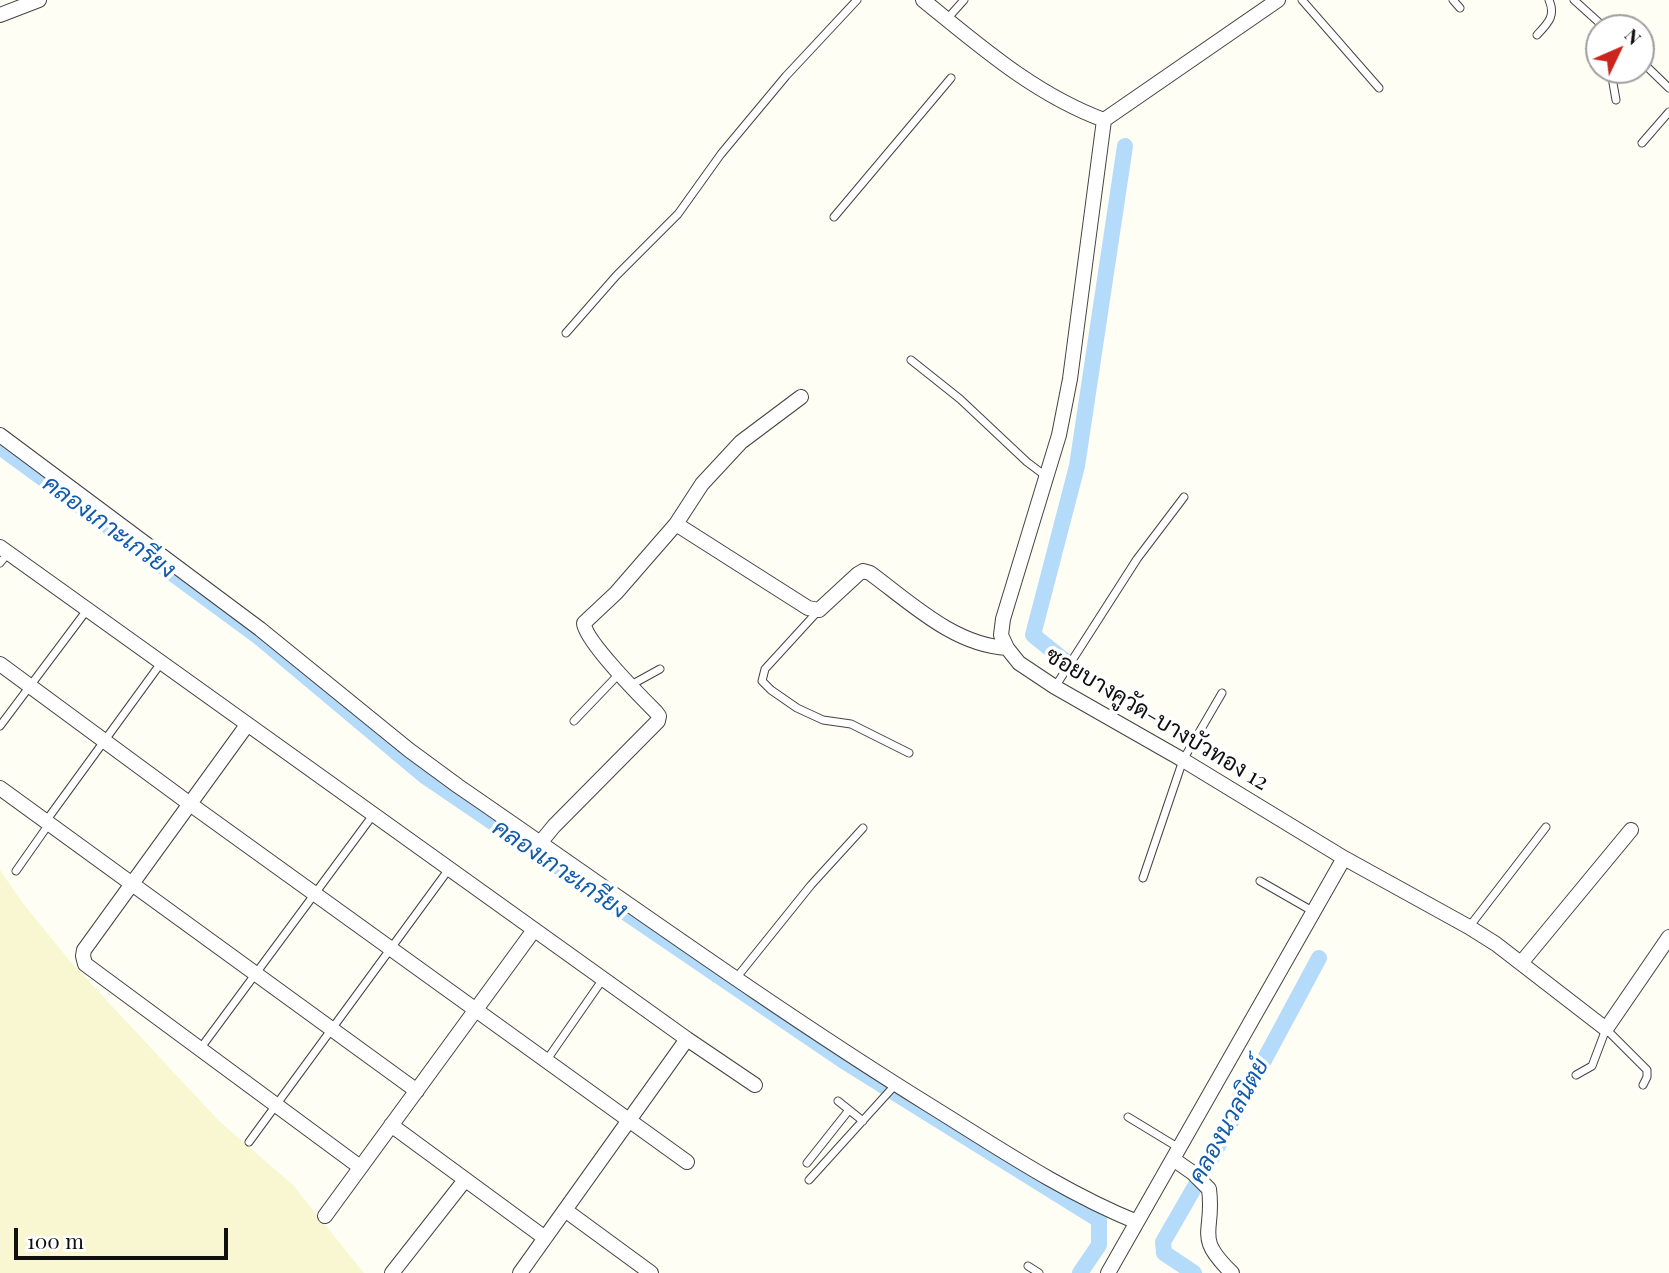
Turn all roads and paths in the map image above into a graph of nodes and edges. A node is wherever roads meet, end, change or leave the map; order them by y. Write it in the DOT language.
graph roads {
  1 [pos="39,0"];
  2 [pos="857,0"];
  3 [pos="923,0"];
  4 [pos="964,0"];
  5 [pos="1278,0"];
  6 [pos="1302,0"];
  7 [pos="1452,0"];
  8 [pos="1549,0"];
  9 [pos="1574,0"];
  10 [pos="1460,8"];
  11 [pos="1590,14"];
  12 [pos="0,15"];
  13 [pos="947,19"];
  14 [pos="1537,35"];
  15 [pos="1655,74"];
  16 [pos="951,78"];
  17 [pos="1613,84"];
  18 [pos="1379,88"];
  19 [pos="1669,88"];
  20 [pos="1616,100"];
  21 [pos="1669,111"];
  22 [pos="1104,120"];
  23 [pos="1642,143"];
  24 [pos="834,217"];
  25 [pos="566,332"];
  26 [pos="911,360"];
  27 [pos="801,397"];
  28 [pos="0,435"];
  29 [pos="1047,477"];
  30 [pos="1184,497"];
  31 [pos="676,524"];
  32 [pos="3,554"];
  33 [pos="87,610"];
  34 [pos="819,610"];
  35 [pos="1007,648"];
  36 [pos="161,663"];
  37 [pos="0,664"];
  38 [pos="660,669"];
  39 [pos="619,673"];
  40 [pos="631,685"];
  41 [pos="30,686"];
  42 [pos="1055,687"];
  43 [pos="1223,693"];
  44 [pos="574,721"];
  45 [pos="247,725"];
  46 [pos="0,726"];
  47 [pos="105,741"];
  48 [pos="909,753"];
  49 [pos="1183,760"];
  50 [pos="0,788"];
  51 [pos="190,804"];
  52 [pos="373,815"];
  53 [pos="48,822"];
  54 [pos="1546,827"];
  55 [pos="863,828"];
  56 [pos="1631,830"];
  57 [pos="540,842"];
  58 [pos="1344,858"];
  59 [pos="449,869"];
  60 [pos="16,871"];
  61 [pos="1143,878"];
  62 [pos="1259,881"];
  63 [pos="132,883"];
  64 [pos="315,894"];
  65 [pos="1314,912"];
  66 [pos="1469,927"];
  67 [pos="534,930"];
  68 [pos="1669,937"];
  69 [pos="391,949"];
  70 [pos="1521,963"];
  71 [pos="256,974"];
  72 [pos="737,977"];
  73 [pos="603,979"];
  74 [pos="476,1010"];
  75 [pos="332,1029"];
  76 [pos="1606,1029"];
  77 [pos="687,1039"];
  78 [pos="200,1049"];
  79 [pos="546,1061"];
  80 [pos="1576,1075"];
  81 [pos="755,1085"];
  82 [pos="895,1085"];
  83 [pos="1643,1085"];
  84 [pos="417,1091"];
  85 [pos="838,1101"];
  86 [pos="276,1105"];
  87 [pos="849,1110"];
  88 [pos="1128,1117"];
  89 [pos="629,1121"];
  90 [pos="863,1121"];
  91 [pos="391,1125"];
  92 [pos="249,1142"];
  93 [pos="1176,1153"];
  94 [pos="687,1162"];
  95 [pos="807,1163"];
  96 [pos="360,1167"];
  97 [pos="465,1180"];
  98 [pos="809,1180"];
  99 [pos="565,1210"];
  100 [pos="325,1216"];
  101 [pos="1137,1222"];
  102 [pos="545,1238"];
  103 [pos="1028,1266"];
  104 [pos="392,1273"];
  105 [pos="520,1273"];
  106 [pos="649,1273"];
  107 [pos="1039,1273"];
  108 [pos="1108,1273"];
  109 [pos="1232,1273"];
  1 -- 12 [label="street"];
  2 -- 25 [label="lane"];
  3 -- 13 [label="street"];
  4 -- 13 [label="lane"];
  5 -- 22 [label="street"];
  6 -- 18 [label="lane"];
  7 -- 10 [label="lane"];
  8 -- 14 [label="lane"];
  9 -- 11 [label="lane"];
  13 -- 22 [label="street"];
  15 -- 19 [label="lane"];
  16 -- 24 [label="lane"];
  17 -- 20 [label="lane"];
  21 -- 23 [label="lane"];
  22 -- 29 [label="street"];
  26 -- 29 [label="lane"];
  27 -- 31 [label="street"];
  28 -- 57 [label="street"];
  29 -- 35 [label="street"];
  30 -- 42 [label="lane"];
  31 -- 34 [label="street"];
  31 -- 39 [label="street"];
  32 -- 33 [label="street"];
  33 -- 36 [label="street"];
  33 -- 41 [label="lane"];
  34 -- 35 [label="street"];
  34 -- 48 [label="lane"];
  35 -- 42 [label="street, ซอยบางคูวัด-บางบัวทอง 12"];
  36 -- 45 [label="street"];
  36 -- 47 [label="lane"];
  37 -- 41 [label="street"];
  38 -- 40 [label="lane"];
  39 -- 40 [label="street"];
  39 -- 44 [label="lane"];
  40 -- 57 [label="street"];
  41 -- 46 [label="lane"];
  41 -- 47 [label="street"];
  42 -- 49 [label="street, ซอยบางคูวัด-บางบัวทอง 12"];
  43 -- 49 [label="lane"];
  45 -- 51 [label="street"];
  45 -- 52 [label="street"];
  47 -- 51 [label="street"];
  47 -- 53 [label="lane"];
  49 -- 58 [label="street, ซอยบางคูวัด-บางบัวทอง 12"];
  49 -- 61 [label="lane"];
  50 -- 53 [label="street"];
  51 -- 63 [label="street"];
  51 -- 64 [label="street"];
  52 -- 59 [label="street"];
  52 -- 64 [label="lane"];
  53 -- 60 [label="lane"];
  53 -- 63 [label="street"];
  54 -- 66 [label="lane"];
  55 -- 72 [label="lane"];
  56 -- 70 [label="street"];
  57 -- 72 [label="street"];
  58 -- 65 [label="street"];
  58 -- 66 [label="street, ซอยบางคูวัด-บางบัวทอง 12"];
  59 -- 67 [label="street"];
  59 -- 69 [label="lane"];
  62 -- 65 [label="lane"];
  63 -- 71 [label="street"];
  63 -- 78 [label="street"];
  64 -- 69 [label="street"];
  64 -- 71 [label="lane"];
  65 -- 93 [label="street"];
  66 -- 70 [label="street, ซอยบางคูวัด-บางบัวทอง 12"];
  67 -- 73 [label="street"];
  67 -- 74 [label="street"];
  68 -- 76 [label="street"];
  69 -- 74 [label="street"];
  69 -- 75 [label="lane"];
  70 -- 76 [label="street, ซอยบางคูวัด-บางบัวทอง 12"];
  71 -- 75 [label="street"];
  71 -- 78 [label="lane"];
  72 -- 82 [label="street"];
  73 -- 77 [label="street"];
  73 -- 79 [label="lane"];
  74 -- 79 [label="street"];
  74 -- 84 [label="street"];
  75 -- 84 [label="street"];
  75 -- 86 [label="lane"];
  76 -- 80 [label="lane"];
  76 -- 83 [label="lane"];
  77 -- 81 [label="street"];
  77 -- 89 [label="street"];
  78 -- 86 [label="street"];
  79 -- 89 [label="street"];
  82 -- 90 [label="lane"];
  82 -- 101 [label="street"];
  84 -- 91 [label="street"];
  85 -- 87 [label="lane"];
  86 -- 92 [label="lane"];
  86 -- 96 [label="street"];
  87 -- 90 [label="lane"];
  87 -- 95 [label="lane"];
  88 -- 93 [label="lane"];
  89 -- 94 [label="street"];
  89 -- 99 [label="street"];
  90 -- 98 [label="lane"];
  91 -- 96 [label="street"];
  91 -- 97 [label="street"];
  93 -- 101 [label="street"];
  93 -- 109 [label="street"];
  96 -- 100 [label="street"];
  97 -- 102 [label="street"];
  97 -- 104 [label="street"];
  99 -- 102 [label="street"];
  99 -- 106 [label="street"];
  101 -- 108 [label="street"];
  102 -- 105 [label="street"];
  103 -- 107 [label="lane"];
}
